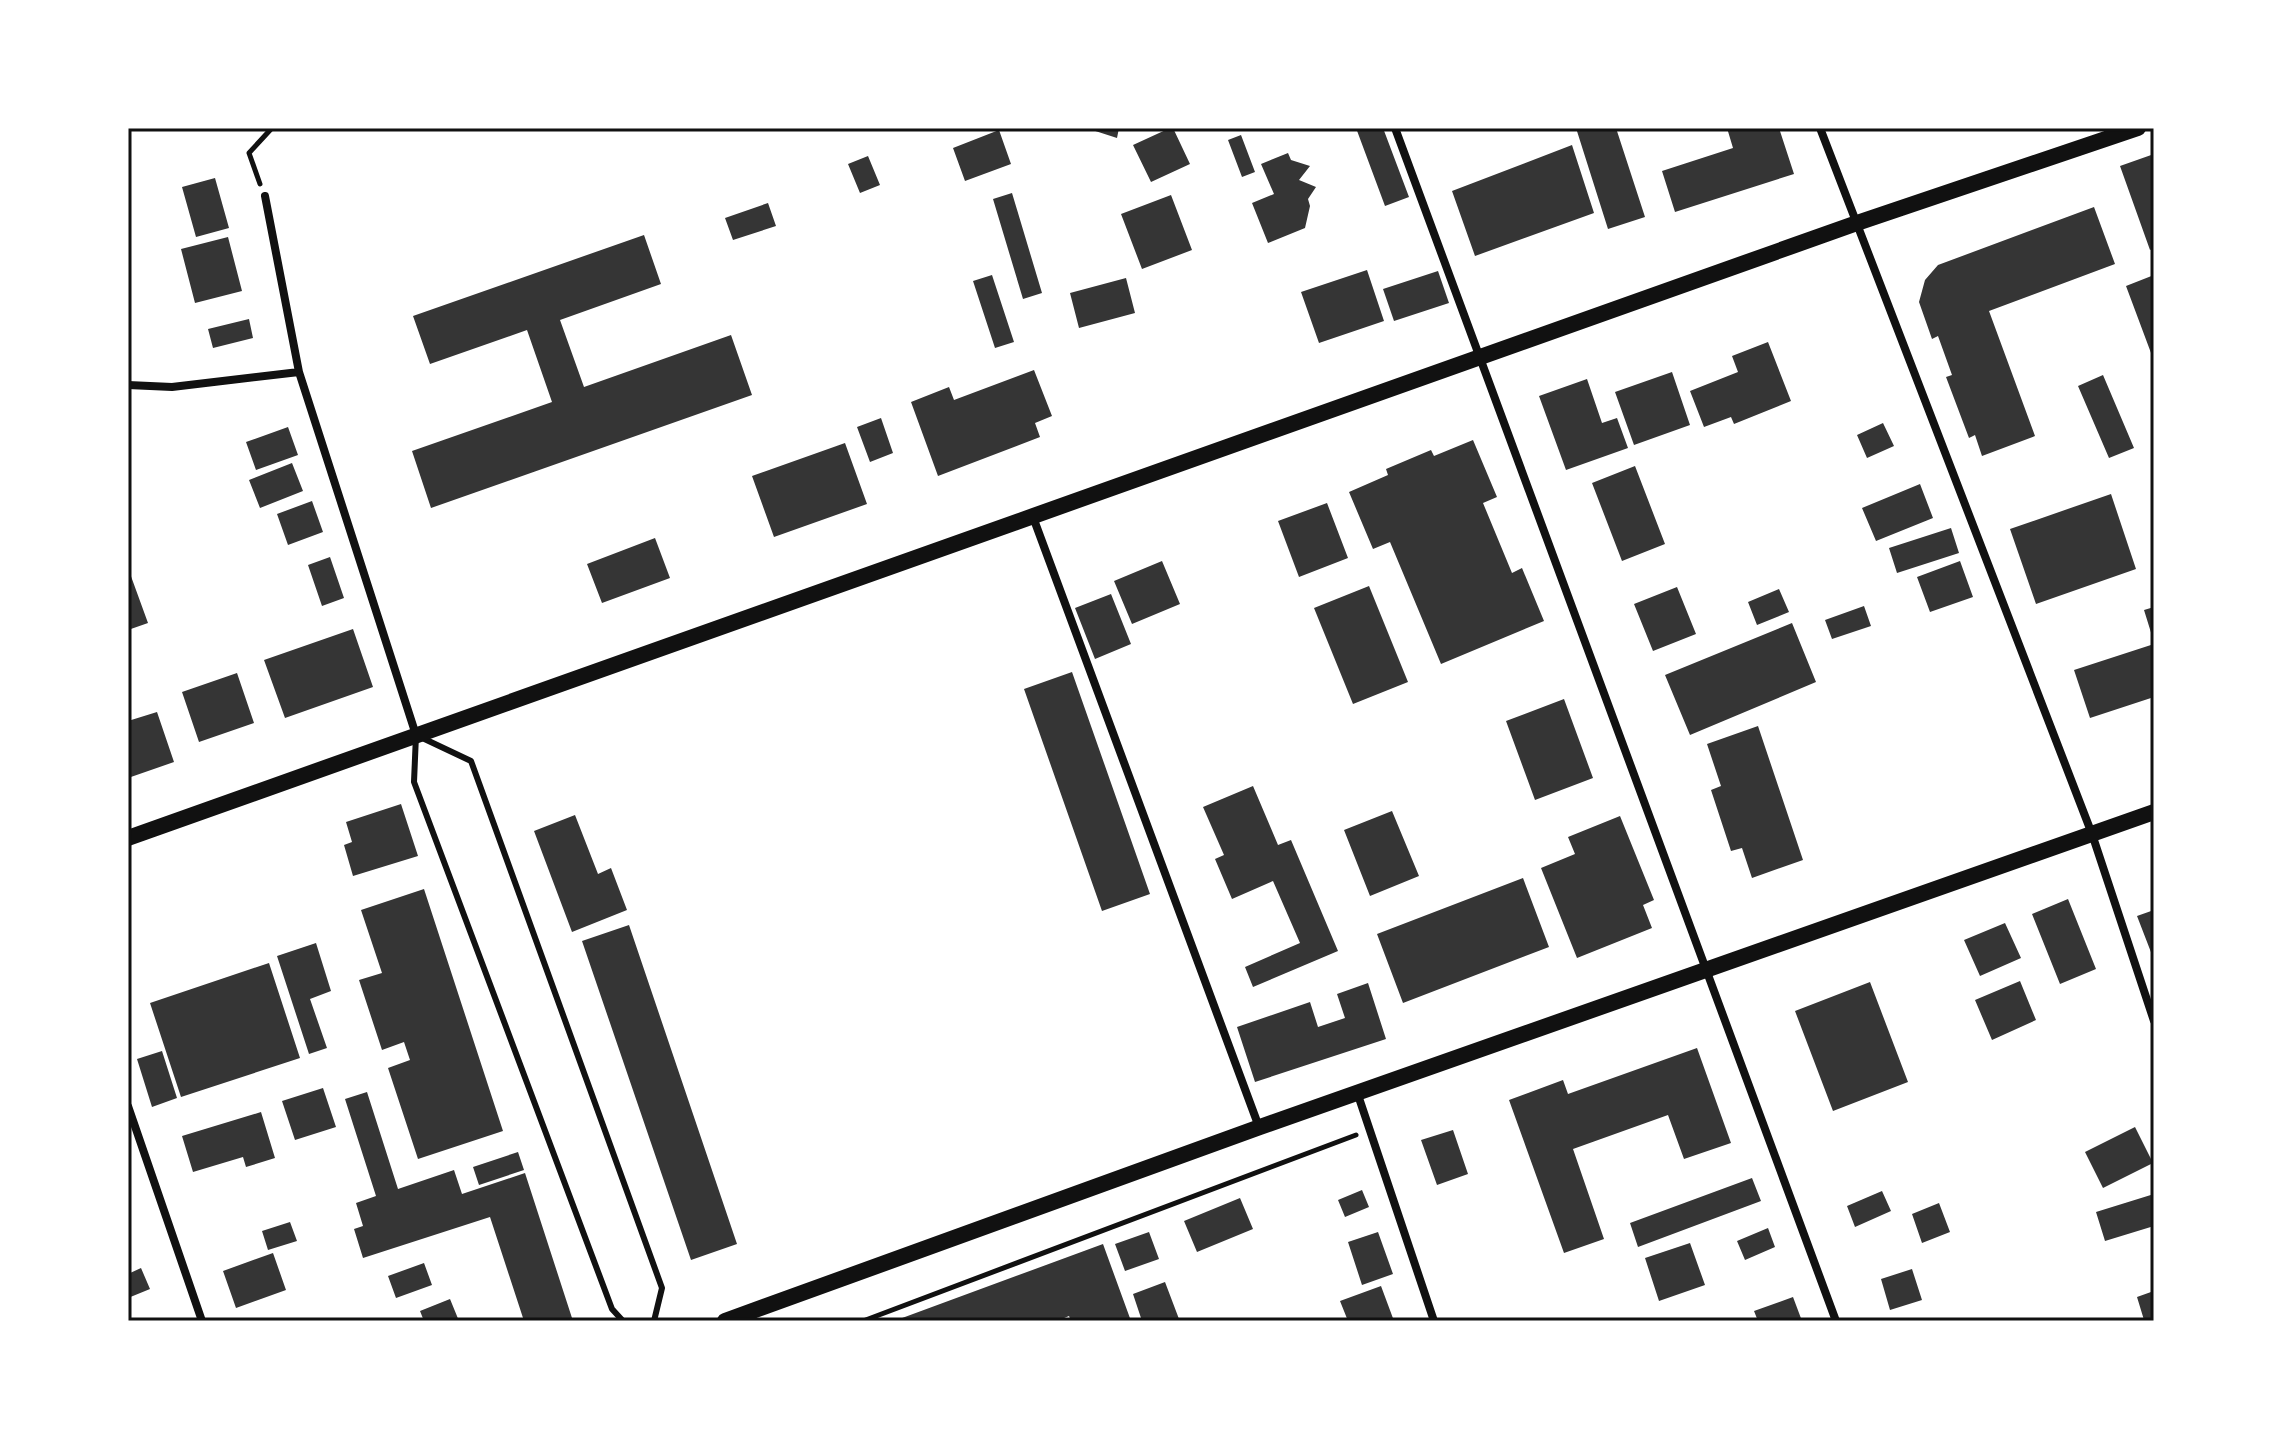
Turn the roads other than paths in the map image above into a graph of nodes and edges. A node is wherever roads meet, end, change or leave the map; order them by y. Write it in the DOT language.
graph roads {
  1 [pos="1395,128"];
  2 [pos="1820,128"];
  3 [pos="2138,128"];
  4 [pos="265,196"];
  5 [pos="1857,223"];
  6 [pos="1480,359"];
  7 [pos="299,372"];
  8 [pos="128,385"];
  9 [pos="1033,516"];
  10 [pos="416,735"];
  11 [pos="2154,812"];
  12 [pos="2092,834"];
  13 [pos="128,838"];
  14 [pos="1706,970"];
  15 [pos="2154,1021"];
  16 [pos="1358,1095"];
  17 [pos="128,1106"];
  18 [pos="1260,1127"];
  19 [pos="202,1321"];
  20 [pos="623,1321"];
  21 [pos="654,1321"];
  22 [pos="725,1321"];
  23 [pos="1434,1321"];
  24 [pos="1836,1321"];
  1 -- 6 [label="street"];
  2 -- 5 [label="street"];
  3 -- 5 [label="main road"];
  4 -- 7 [label="street"];
  5 -- 6 [label="main road"];
  5 -- 12 [label="street"];
  6 -- 9 [label="main road"];
  6 -- 14 [label="street"];
  7 -- 8 [label="street"];
  7 -- 10 [label="street"];
  9 -- 10 [label="main road"];
  9 -- 18 [label="street"];
  10 -- 13 [label="main road"];
  10 -- 20 [label="lane"];
  10 -- 21 [label="lane"];
  11 -- 12 [label="main road"];
  12 -- 14 [label="main road"];
  12 -- 15 [label="street"];
  14 -- 16 [label="main road"];
  14 -- 24 [label="street"];
  16 -- 18 [label="main road"];
  16 -- 23 [label="street"];
  17 -- 19 [label="street"];
  18 -- 22 [label="main road"];
}
